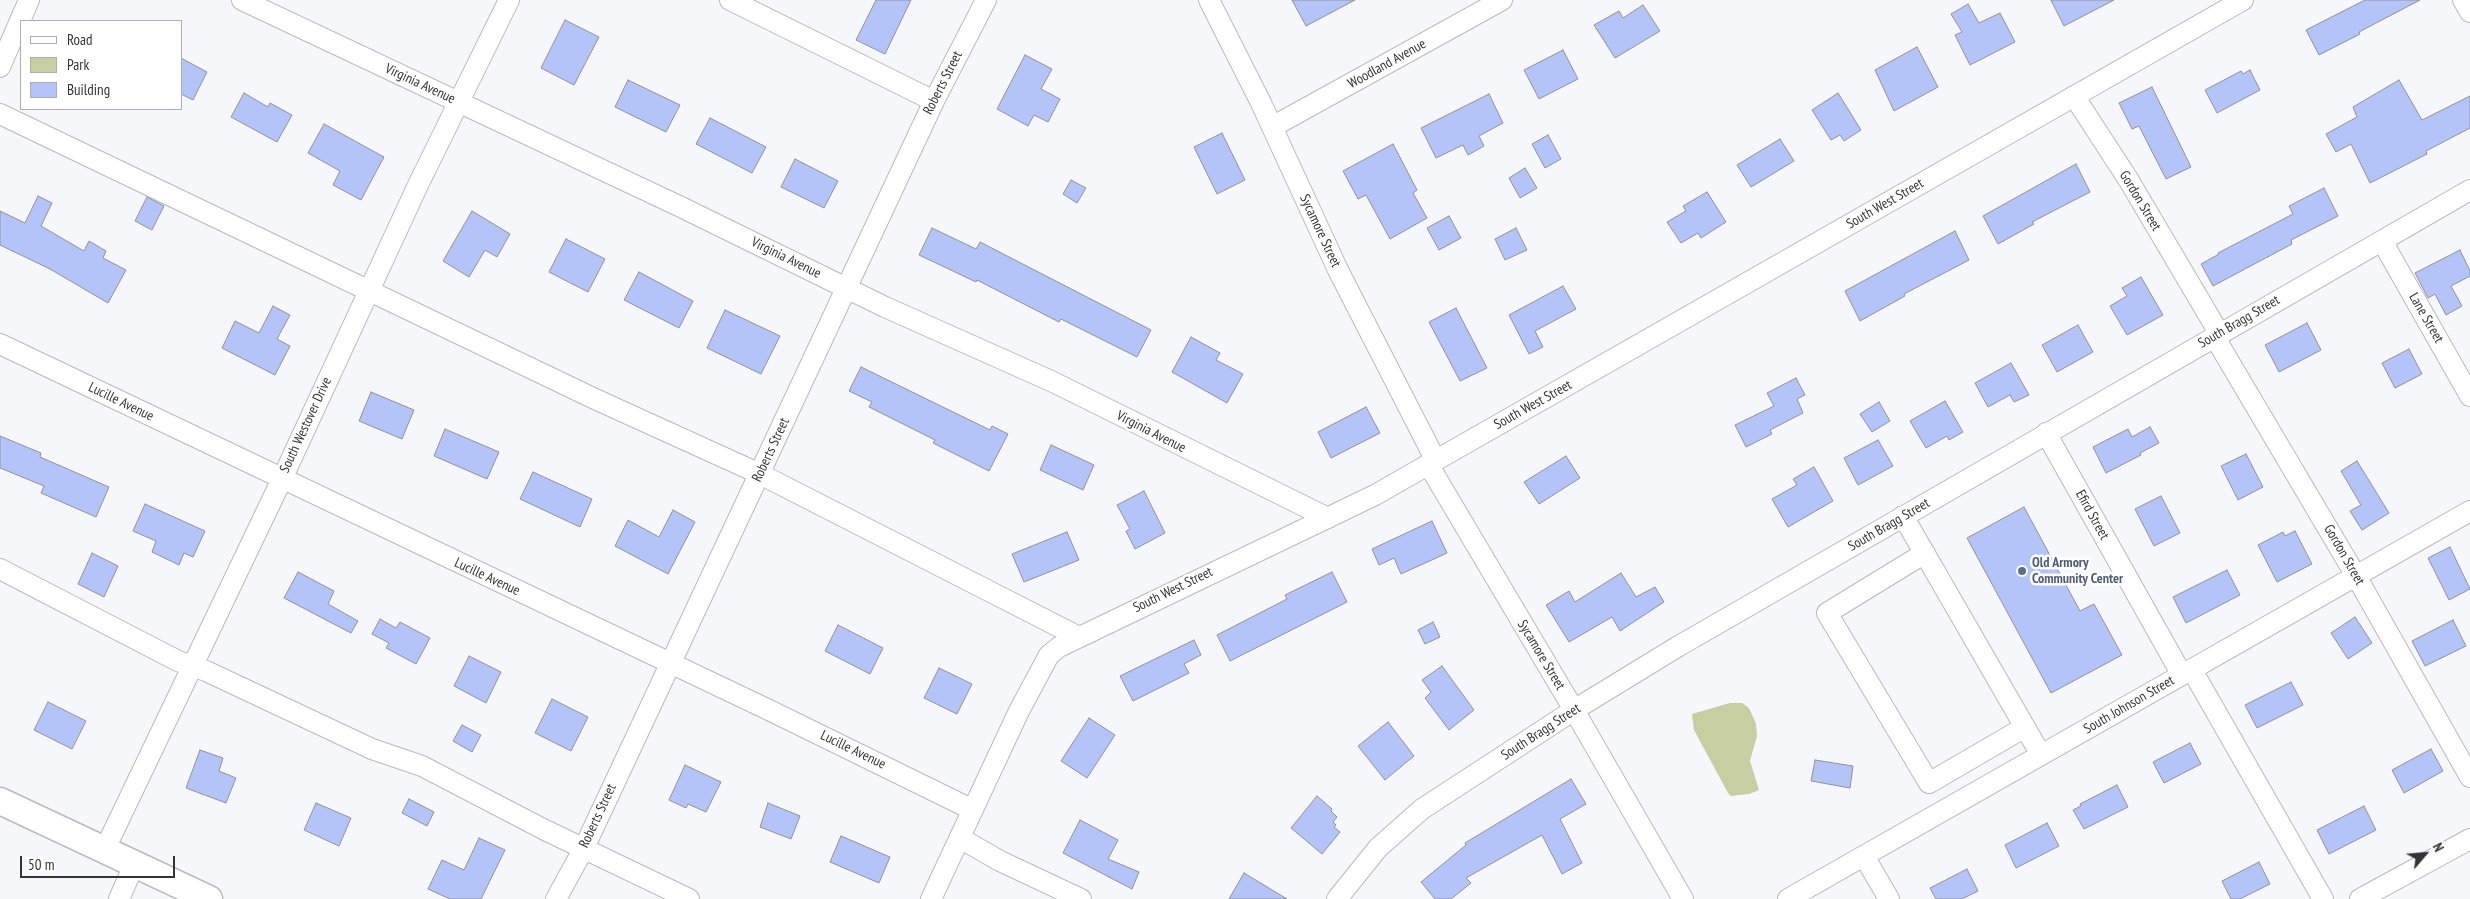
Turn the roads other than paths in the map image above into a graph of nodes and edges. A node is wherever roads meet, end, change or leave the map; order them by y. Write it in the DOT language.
graph roads {
  1 [pos="30,0"];
  2 [pos="242,0"];
  3 [pos="509,0"];
  4 [pos="730,0"];
  5 [pos="986,0"];
  6 [pos="1209,0"];
  7 [pos="1502,0"];
  8 [pos="2242,0"];
  9 [pos="2463,0"];
  10 [pos="2470,12"];
  11 [pos="21,20"];
  12 [pos="20,22"];
  13 [pos="0,67"];
  14 [pos="2074,96"];
  15 [pos="934,101"];
  16 [pos="459,103"];
  17 [pos="0,114"];
  18 [pos="1272,127"];
  19 [pos="2470,190"];
  20 [pos="2382,241"];
  21 [pos="846,288"];
  22 [pos="368,291"];
  23 [pos="2217,334"];
  24 [pos="0,344"];
  25 [pos="2470,396"];
  26 [pos="2046,433"];
  27 [pos="1431,462"];
  28 [pos="760,474"];
  29 [pos="282,479"];
  30 [pos="2470,511"];
  31 [pos="1904,516"];
  32 [pos="1328,518"];
  33 [pos="1924,553"];
  34 [pos="0,569"];
  35 [pos="2356,576"];
  36 [pos="1078,636"];
  37 [pos="669,663"];
  38 [pos="191,666"];
  39 [pos="2187,672"];
  40 [pos="1574,710"];
  41 [pos="2025,727"];
  42 [pos="2041,755"];
  43 [pos="2470,777"];
  44 [pos="0,801"];
  45 [pos="973,810"];
  46 [pos="960,838"];
  47 [pos="2470,839"];
  48 [pos="584,848"];
  49 [pos="104,851"];
  50 [pos="1864,856"];
  51 [pos="134,865"];
  52 [pos="119,899"];
  53 [pos="209,899"];
  54 [pos="556,899"];
  55 [pos="689,899"];
  56 [pos="931,899"];
  57 [pos="1081,899"];
  58 [pos="1336,899"];
  59 [pos="1683,899"];
  60 [pos="1788,899"];
  61 [pos="1889,899"];
  62 [pos="2323,899"];
  63 [pos="2360,899"];
  1 -- 11 [label="street"];
  2 -- 16 [label="street, Virginia Avenue"];
  3 -- 16 [label="street, South Westover Drive"];
  4 -- 15 [label="street"];
  5 -- 15 [label="street, Roberts Street"];
  6 -- 18 [label="street, Sycamore Street"];
  7 -- 18 [label="street, Woodland Avenue"];
  8 -- 14 [label="street, South West Street"];
  9 -- 10 [label="street"];
  12 -- 13 [label="street"];
  14 -- 23 [label="street, Gordon Street"];
  14 -- 27 [label="street, South West Street"];
  15 -- 21 [label="street, Roberts Street"];
  16 -- 21 [label="street, Virginia Avenue"];
  16 -- 22 [label="street, South Westover Drive"];
  17 -- 22 [label="street"];
  18 -- 27 [label="street, Sycamore Street"];
  19 -- 20 [label="street, South Bragg Street"];
  20 -- 23 [label="street, South Bragg Street"];
  20 -- 25 [label="street, Lane Street"];
  21 -- 28 [label="street, Roberts Street"];
  21 -- 32 [label="street, Virginia Avenue"];
  22 -- 28 [label="street"];
  22 -- 29 [label="street, South Westover Drive"];
  23 -- 26 [label="street, South Bragg Street"];
  23 -- 35 [label="street, Gordon Street"];
  24 -- 29 [label="street, Lucille Avenue"];
  26 -- 31 [label="street, South Bragg Street"];
  26 -- 39 [label="street, Efird Street"];
  27 -- 32 [label="street, South West Street"];
  27 -- 40 [label="street, Sycamore Street"];
  28 -- 36 [label="street"];
  28 -- 37 [label="street, Roberts Street"];
  29 -- 37 [label="street, Lucille Avenue"];
  29 -- 38 [label="street, South Westover Drive"];
  30 -- 35 [label="street, South Johnson Street"];
  31 -- 33 [label="street"];
  31 -- 40 [label="street, South Bragg Street"];
  32 -- 36 [label="street, South West Street"];
  33 -- 41 [label="street"];
  33 -- 41 [label="street"];
  34 -- 38 [label="street"];
  35 -- 39 [label="street, South Johnson Street"];
  35 -- 43 [label="street, Gordon Street"];
  36 -- 45 [label="street, South West Street"];
  37 -- 45 [label="street, Lucille Avenue"];
  37 -- 48 [label="street, Roberts Street"];
  38 -- 48 [label="street"];
  38 -- 49 [label="street, South Westover Drive"];
  39 -- 42 [label="street, South Johnson Street"];
  39 -- 62 [label="street, Efird Street"];
  40 -- 58 [label="street, South Bragg Street"];
  40 -- 59 [label="street, Sycamore Street"];
  41 -- 42 [label="street"];
  42 -- 50 [label="street, South Johnson Street"];
  44 -- 49 [label="main road"];
  45 -- 46 [label="street, South West Street"];
  46 -- 56 [label="street, South West Street"];
  46 -- 57 [label="street"];
  47 -- 63 [label="street"];
  48 -- 54 [label="street, Roberts Street"];
  48 -- 55 [label="street"];
  49 -- 51 [label="main road"];
  50 -- 60 [label="street, South Johnson Street"];
  50 -- 61 [label="street"];
  51 -- 52 [label="street"];
  51 -- 53 [label="main road"];
}
